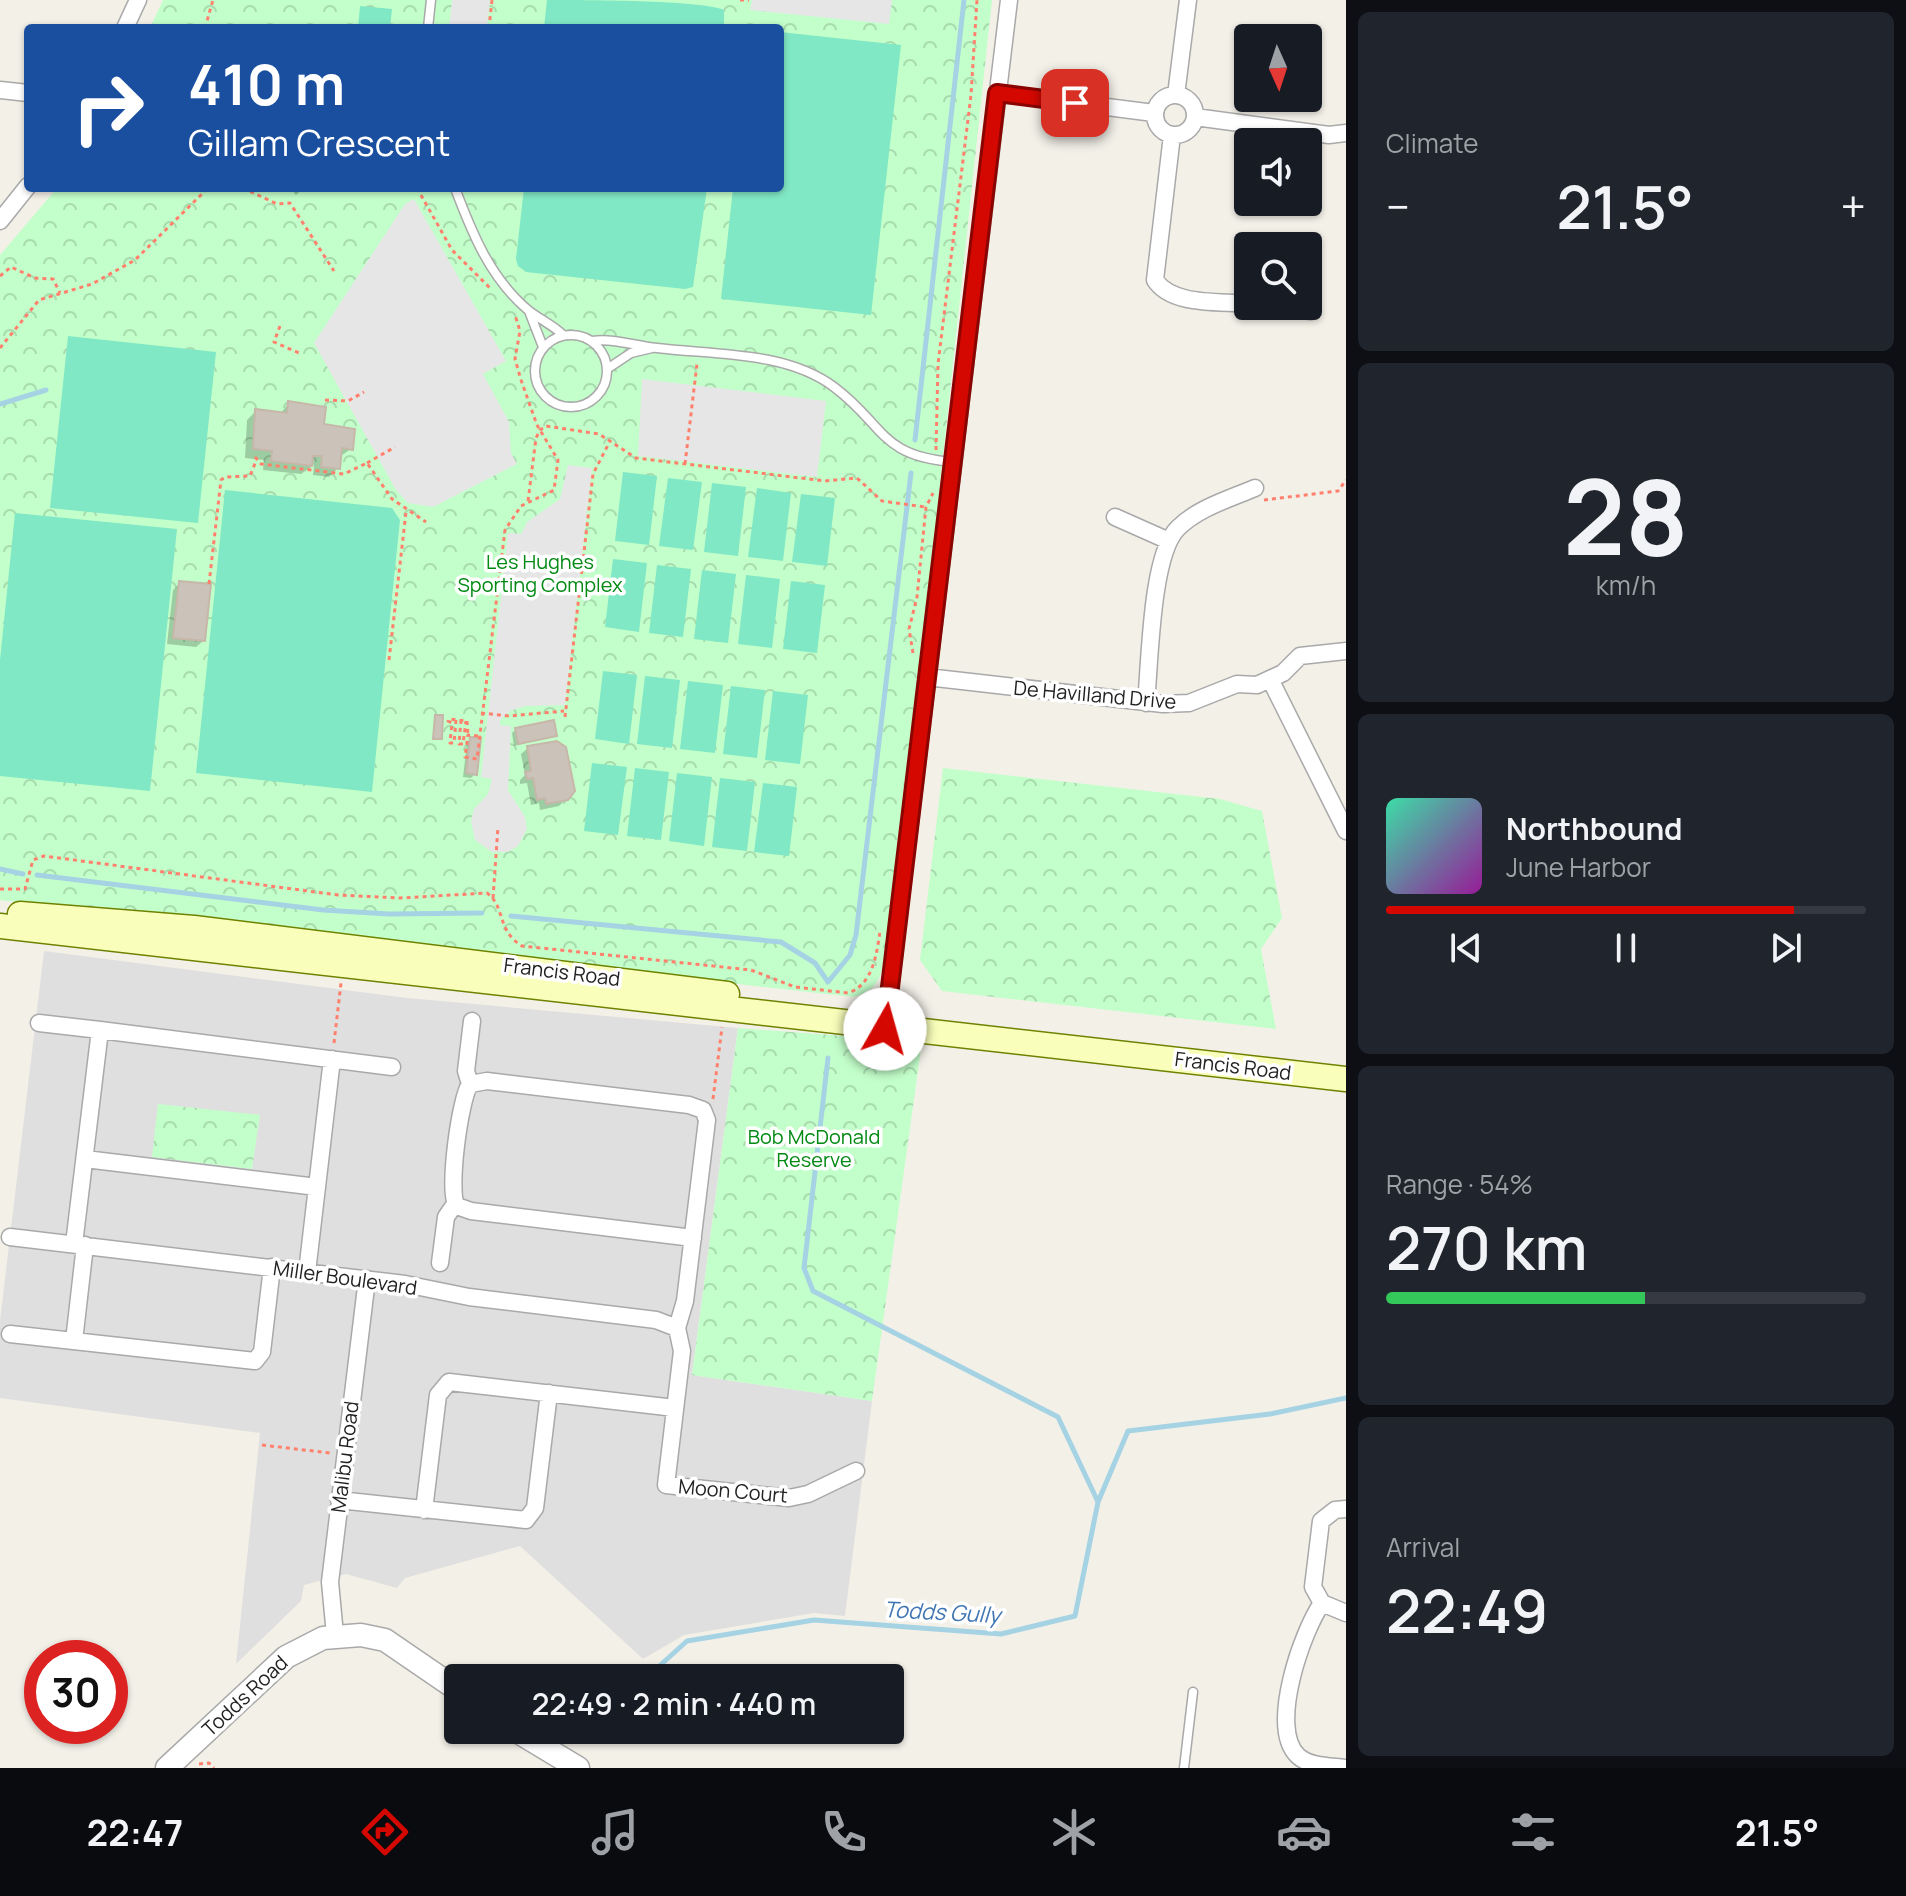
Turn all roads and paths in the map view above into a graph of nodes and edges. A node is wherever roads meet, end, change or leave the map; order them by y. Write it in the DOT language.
graph roads {
  1 [pos="138,0"];
  2 [pos="213,0"];
  3 [pos="431,0"];
  4 [pos="492,0"];
  5 [pos="740,0"];
  6 [pos="749,0"];
  7 [pos="977,0"];
  8 [pos="1009,0"];
  9 [pos="1188,0"];
  10 [pos="127,24"];
  11 [pos="206,24"];
  12 [pos="428,24"];
  13 [pos="489,24"];
  14 [pos="0,90"];
  15 [pos="24,93"];
  16 [pos="997,93"];
  17 [pos="1176,95"];
  18 [pos="1154,113"];
  19 [pos="1195,117"];
  20 [pos="1346,133"];
  21 [pos="1172,135"];
  22 [pos="24,191"];
  23 [pos="204,192"];
  24 [pos="252,192"];
  25 [pos="419,192"];
  26 [pos="457,192"];
  27 [pos="0,221"];
  28 [pos="334,271"];
  29 [pos="0,276"];
  30 [pos="60,293"];
  31 [pos="497,294"];
  32 [pos="1234,302"];
  33 [pos="511,309"];
  34 [pos="529,311"];
  35 [pos="280,326"];
  36 [pos="563,335"];
  37 [pos="592,341"];
  38 [pos="543,347"];
  39 [pos="0,348"];
  40 [pos="652,348"];
  41 [pos="698,352"];
  42 [pos="299,353"];
  43 [pos="607,369"];
  44 [pos="364,392"];
  45 [pos="325,400"];
  46 [pos="540,430"];
  47 [pos="609,443"];
  48 [pos="395,447"];
  49 [pos="936,461"];
  50 [pos="367,463"];
  51 [pos="954,463"];
  52 [pos="685,464"];
  53 [pos="1346,480"];
  54 [pos="1255,488"];
  55 [pos="528,501"];
  56 [pos="926,507"];
  57 [pos="406,512"];
  58 [pos="1115,517"];
  59 [pos="426,522"];
  60 [pos="1169,541"];
  61 [pos="209,584"];
  62 [pos="1346,651"];
  63 [pos="914,659"];
  64 [pos="389,660"];
  65 [pos="927,677"];
  66 [pos="1270,679"];
  67 [pos="1146,703"];
  68 [pos="566,711"];
  69 [pos="481,713"];
  70 [pos="565,717"];
  71 [pos="461,720"];
  72 [pos="468,735"];
  73 [pos="478,736"];
  74 [pos="498,827"];
  75 [pos="1346,831"];
  76 [pos="0,889"];
  77 [pos="493,898"];
  78 [pos="0,913"];
  79 [pos="29,922"];
  80 [pos="881,922"];
  81 [pos="0,926"];
  82 [pos="340,992"];
  83 [pos="472,1021"];
  84 [pos="886,1021"];
  85 [pos="39,1023"];
  86 [pos="100,1030"];
  87 [pos="720,1040"];
  88 [pos="332,1059"];
  89 [pos="392,1067"];
  90 [pos="1346,1079"];
  91 [pos="470,1084"];
  92 [pos="705,1112"];
  93 [pos="85,1159"];
  94 [pos="317,1187"];
  95 [pos="455,1204"];
  96 [pos="10,1237"];
  97 [pos="693,1238"];
  98 [pos="80,1245"];
  99 [pos="440,1263"];
  100 [pos="272,1267"];
  101 [pos="307,1272"];
  102 [pos="367,1279"];
  103 [pos="677,1328"];
  104 [pos="10,1334"];
  105 [pos="74,1341"];
  106 [pos="549,1393"];
  107 [pos="675,1408"];
  108 [pos="262,1445"];
  109 [pos="330,1453"];
  110 [pos="856,1471"];
  111 [pos="339,1500"];
  112 [pos="1346,1509"];
  113 [pos="424,1510"];
  114 [pos="1322,1603"];
  115 [pos="1346,1613"];
  116 [pos="335,1635"];
  117 [pos="444,1680"];
  118 [pos="1193,1692"];
  119 [pos="538,1744"];
  120 [pos="1294,1762"];
  121 [pos="167,1768"];
  122 [pos="578,1768"];
  123 [pos="1184,1768"];
  124 [pos="1346,1768"];
  1 -- 10 [label="street"];
  2 -- 11 [label="path"];
  3 -- 12 [label="lane"];
  4 -- 13 [label="path"];
  5 -- 6 [label="path"];
  7 -- 49 [label="path"];
  8 -- 16 [label="street"];
  9 -- 17 [label="street"];
  14 -- 15 [label="street"];
  16 -- 18 [label="street"];
  16 -- 51 [label="street"];
  17 -- 18 [label="street"];
  17 -- 19 [label="street"];
  18 -- 21 [label="street"];
  19 -- 20 [label="street"];
  19 -- 21 [label="street"];
  21 -- 32 [label="street"];
  22 -- 27 [label="street"];
  23 -- 30 [label="path"];
  24 -- 28 [label="path"];
  25 -- 31 [label="path"];
  26 -- 34 [label="lane"];
  29 -- 30 [label="path"];
  30 -- 39 [label="path"];
  33 -- 46 [label="path"];
  34 -- 36 [label="lane"];
  34 -- 38 [label="lane"];
  35 -- 42 [label="path"];
  36 -- 37 [label="lane"];
  36 -- 38 [label="lane"];
  37 -- 40 [label="lane"];
  37 -- 43 [label="lane"];
  38 -- 43 [label="lane"];
  40 -- 41 [label="lane"];
  40 -- 43 [label="lane"];
  41 -- 49 [label="lane"];
  41 -- 52 [label="path"];
  44 -- 45 [label="path"];
  46 -- 47 [label="path"];
  46 -- 55 [label="path"];
  46 -- 55 [label="path"];
  47 -- 52 [label="path"];
  47 -- 68 [label="path"];
  48 -- 50 [label="path"];
  49 -- 51 [label="lane"];
  49 -- 56 [label="path"];
  50 -- 57 [label="path"];
  50 -- 61 [label="path"];
  51 -- 65 [label="street"];
  52 -- 56 [label="path"];
  53 -- 54 [label="path"];
  54 -- 60 [label="street"];
  55 -- 69 [label="path"];
  56 -- 63 [label="path"];
  57 -- 59 [label="path"];
  57 -- 64 [label="path"];
  58 -- 60 [label="street"];
  60 -- 67 [label="street"];
  62 -- 66 [label="street, De Havilland Drive"];
  65 -- 67 [label="street, De Havilland Drive"];
  65 -- 84 [label="street"];
  66 -- 67 [label="street, De Havilland Drive"];
  66 -- 75 [label="street"];
  68 -- 69 [label="path"];
  68 -- 70 [label="path"];
  69 -- 73 [label="path"];
  71 -- 71 [label="path"];
  71 -- 71 [label="path"];
  71 -- 72 [label="path"];
  72 -- 73 [label="path"];
  72 -- 73 [label="path"];
  74 -- 77 [label="path"];
  76 -- 77 [label="path"];
  77 -- 80 [label="path"];
  78 -- 79 [label="main road, Francis Road"];
  79 -- 81 [label="main road, Francis Road"];
  79 -- 84 [label="main road, Francis Road"];
  82 -- 88 [label="path"];
  83 -- 91 [label="street"];
  84 -- 90 [label="main road, Francis Road"];
  85 -- 86 [label="street"];
  86 -- 88 [label="street"];
  86 -- 93 [label="street"];
  87 -- 92 [label="path"];
  88 -- 89 [label="street"];
  88 -- 94 [label="street"];
  91 -- 92 [label="street"];
  91 -- 95 [label="street"];
  92 -- 97 [label="street, Moon Court"];
  93 -- 94 [label="street"];
  93 -- 98 [label="street"];
  94 -- 101 [label="street"];
  95 -- 97 [label="street"];
  95 -- 99 [label="street"];
  96 -- 98 [label="street, Miller Boulevard"];
  97 -- 103 [label="street, Moon Court"];
  98 -- 100 [label="street, Miller Boulevard"];
  98 -- 105 [label="street"];
  100 -- 101 [label="street, Miller Boulevard"];
  100 -- 105 [label="street"];
  101 -- 102 [label="street, Miller Boulevard"];
  102 -- 103 [label="street, Miller Boulevard"];
  102 -- 111 [label="street, Malibu Road"];
  103 -- 107 [label="street, Moon Court"];
  104 -- 105 [label="street"];
  106 -- 107 [label="street"];
  106 -- 113 [label="street"];
  106 -- 113 [label="street"];
  107 -- 110 [label="street, Moon Court"];
  108 -- 109 [label="path"];
  111 -- 113 [label="street"];
  111 -- 116 [label="street, Malibu Road"];
  112 -- 114 [label="street"];
  114 -- 115 [label="street"];
  114 -- 120 [label="street"];
  116 -- 117 [label="street, Todds Road"];
  116 -- 121 [label="street, Todds Road"];
  118 -- 123 [label="lane"];
  119 -- 122 [label="street"];
  120 -- 124 [label="street"];
}
